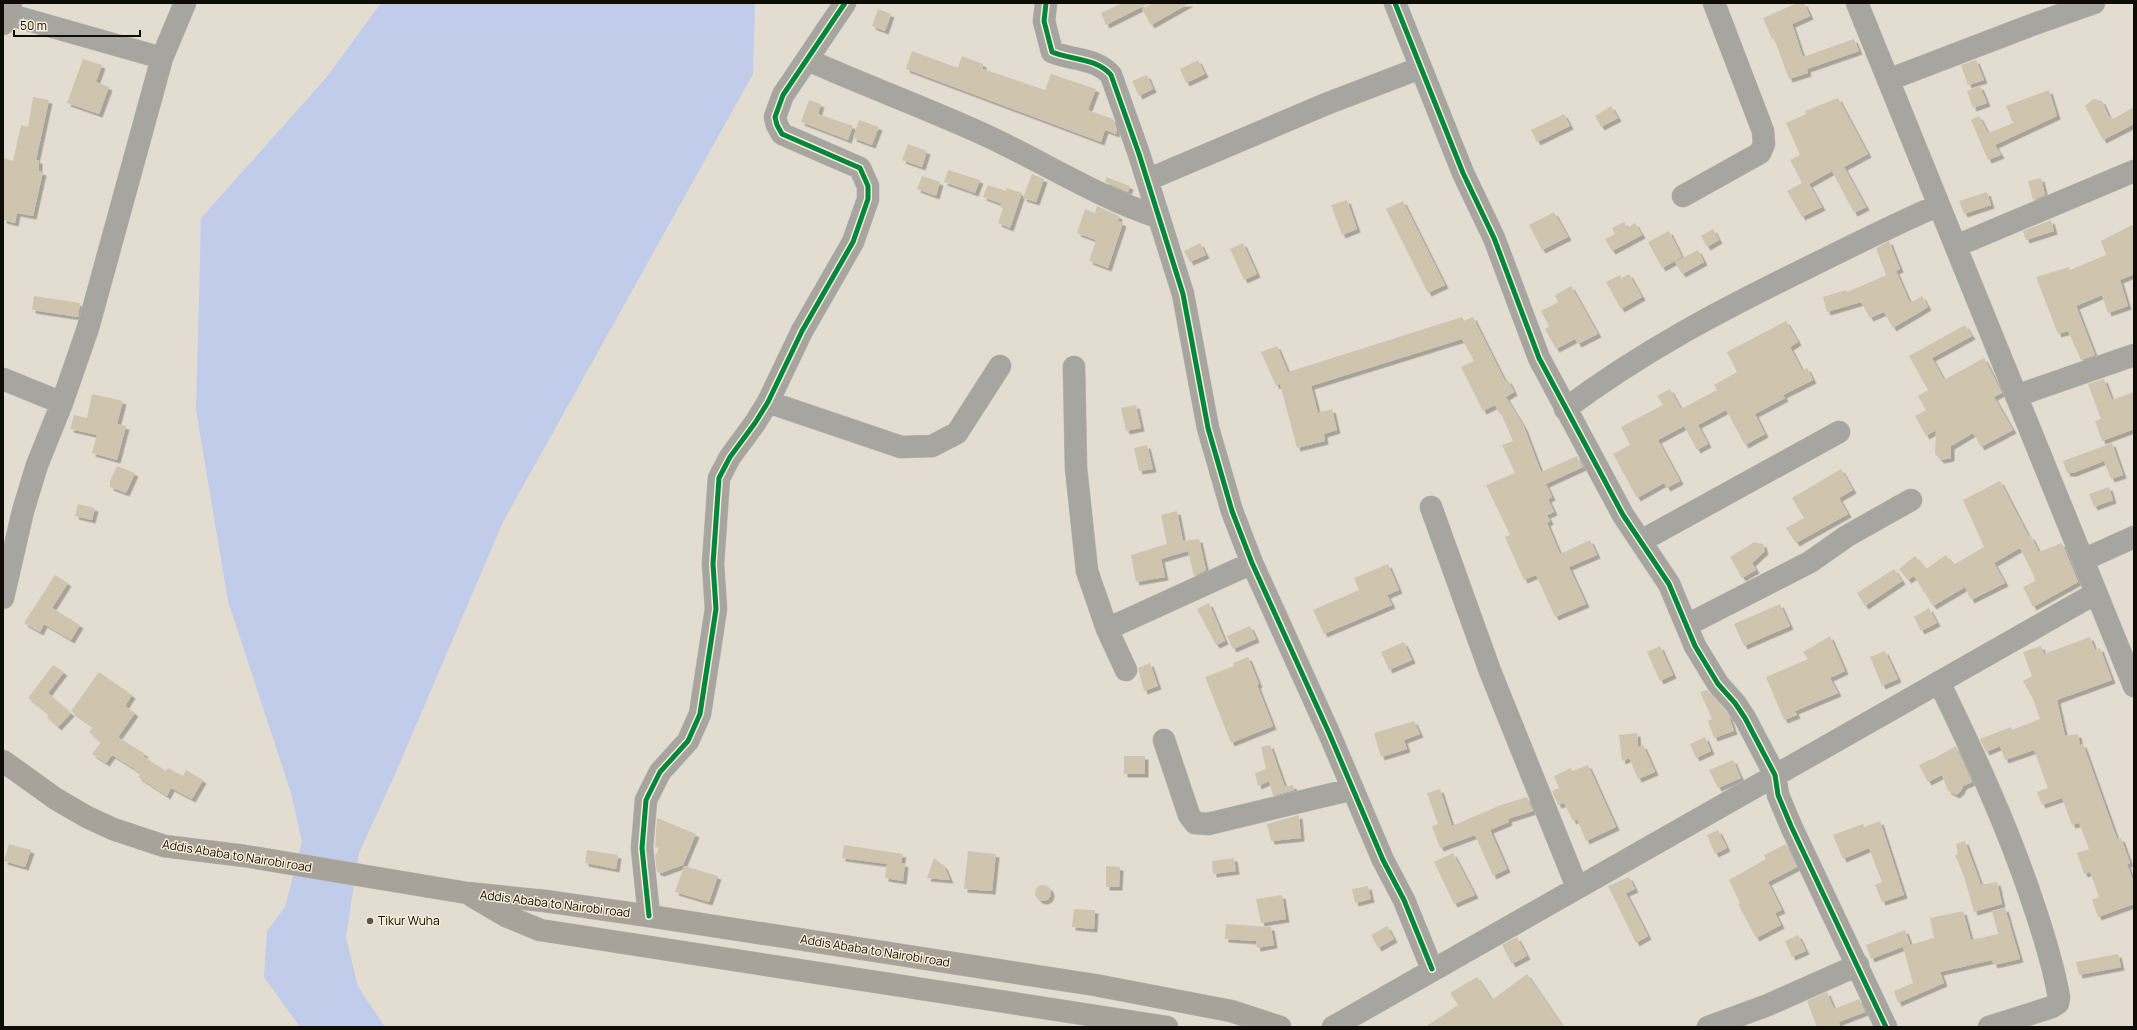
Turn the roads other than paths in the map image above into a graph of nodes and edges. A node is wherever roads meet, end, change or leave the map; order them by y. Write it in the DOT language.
graph roads {
  1 [pos="185,3"];
  2 [pos="844,3"];
  3 [pos="1046,3"];
  4 [pos="1395,3"];
  5 [pos="1714,3"];
  6 [pos="1857,3"];
  7 [pos="2094,3"];
  8 [pos="7,14"];
  9 [pos="162,58"];
  10 [pos="808,60"];
  11 [pos="1420,68"];
  12 [pos="1888,80"];
  13 [pos="2134,171"];
  14 [pos="1147,180"];
  15 [pos="1684,196"];
  16 [pos="1939,205"];
  17 [pos="1158,217"];
  18 [pos="1956,246"];
  19 [pos="2134,355"];
  20 [pos="1000,366"];
  21 [pos="1074,367"];
  22 [pos="3,379"];
  23 [pos="2016,396"];
  24 [pos="62,402"];
  25 [pos="768,402"];
  26 [pos="1565,409"];
  27 [pos="1839,432"];
  28 [pos="1911,500"];
  29 [pos="1431,507"];
  30 [pos="2134,537"];
  31 [pos="1641,541"];
  32 [pos="2083,560"];
  33 [pos="1252,563"];
  34 [pos="2096,594"];
  35 [pos="3,598"];
  36 [pos="1687,625"];
  37 [pos="1107,629"];
  38 [pos="1126,670"];
  39 [pos="1939,682"];
  40 [pos="2133,682"];
  41 [pos="1164,740"];
  42 [pos="3,761"];
  43 [pos="1775,775"];
  44 [pos="1353,789"];
  45 [pos="1577,887"];
  46 [pos="467,893"];
  47 [pos="649,916"];
  48 [pos="1858,965"];
  49 [pos="1432,969"];
  50 [pos="1167,1027"];
  51 [pos="1280,1027"];
  52 [pos="1333,1027"];
  53 [pos="1708,1027"];
  54 [pos="1886,1027"];
  55 [pos="1989,1027"];
  1 -- 9 [label="street"];
  2 -- 10 [label="street"];
  3 -- 14 [label="street"];
  4 -- 11 [label="street"];
  5 -- 15 [label="street"];
  6 -- 12 [label="street"];
  7 -- 12 [label="street"];
  8 -- 9 [label="street"];
  9 -- 24 [label="street"];
  10 -- 17 [label="street"];
  10 -- 25 [label="street"];
  11 -- 14 [label="street"];
  11 -- 26 [label="street"];
  12 -- 16 [label="street"];
  13 -- 18 [label="street"];
  14 -- 17 [label="street"];
  16 -- 18 [label="street"];
  16 -- 26 [label="street"];
  17 -- 33 [label="street"];
  18 -- 23 [label="street"];
  19 -- 23 [label="street"];
  20 -- 25 [label="street"];
  21 -- 37 [label="street"];
  22 -- 24 [label="street"];
  23 -- 32 [label="street"];
  24 -- 35 [label="street"];
  25 -- 47 [label="street"];
  26 -- 31 [label="street"];
  27 -- 31 [label="street"];
  28 -- 36 [label="street"];
  29 -- 45 [label="street"];
  30 -- 32 [label="street"];
  31 -- 36 [label="street"];
  32 -- 34 [label="street"];
  33 -- 37 [label="street"];
  33 -- 44 [label="street"];
  34 -- 39 [label="street"];
  34 -- 40 [label="street"];
  36 -- 43 [label="street"];
  37 -- 38 [label="street"];
  39 -- 43 [label="street"];
  39 -- 55 [label="street"];
  41 -- 44 [label="street"];
  42 -- 46 [label="highway, Addis Ababa to Nairobi road"];
  43 -- 45 [label="street"];
  43 -- 48 [label="street"];
  44 -- 49 [label="street"];
  45 -- 49 [label="street"];
  46 -- 47 [label="highway, Addis Ababa to Nairobi road"];
  46 -- 50 [label="highway, Addis Ababa to Nairobi road"];
  47 -- 51 [label="highway, Addis Ababa to Nairobi road"];
  48 -- 53 [label="street"];
  48 -- 54 [label="street"];
  49 -- 52 [label="street"];
}
